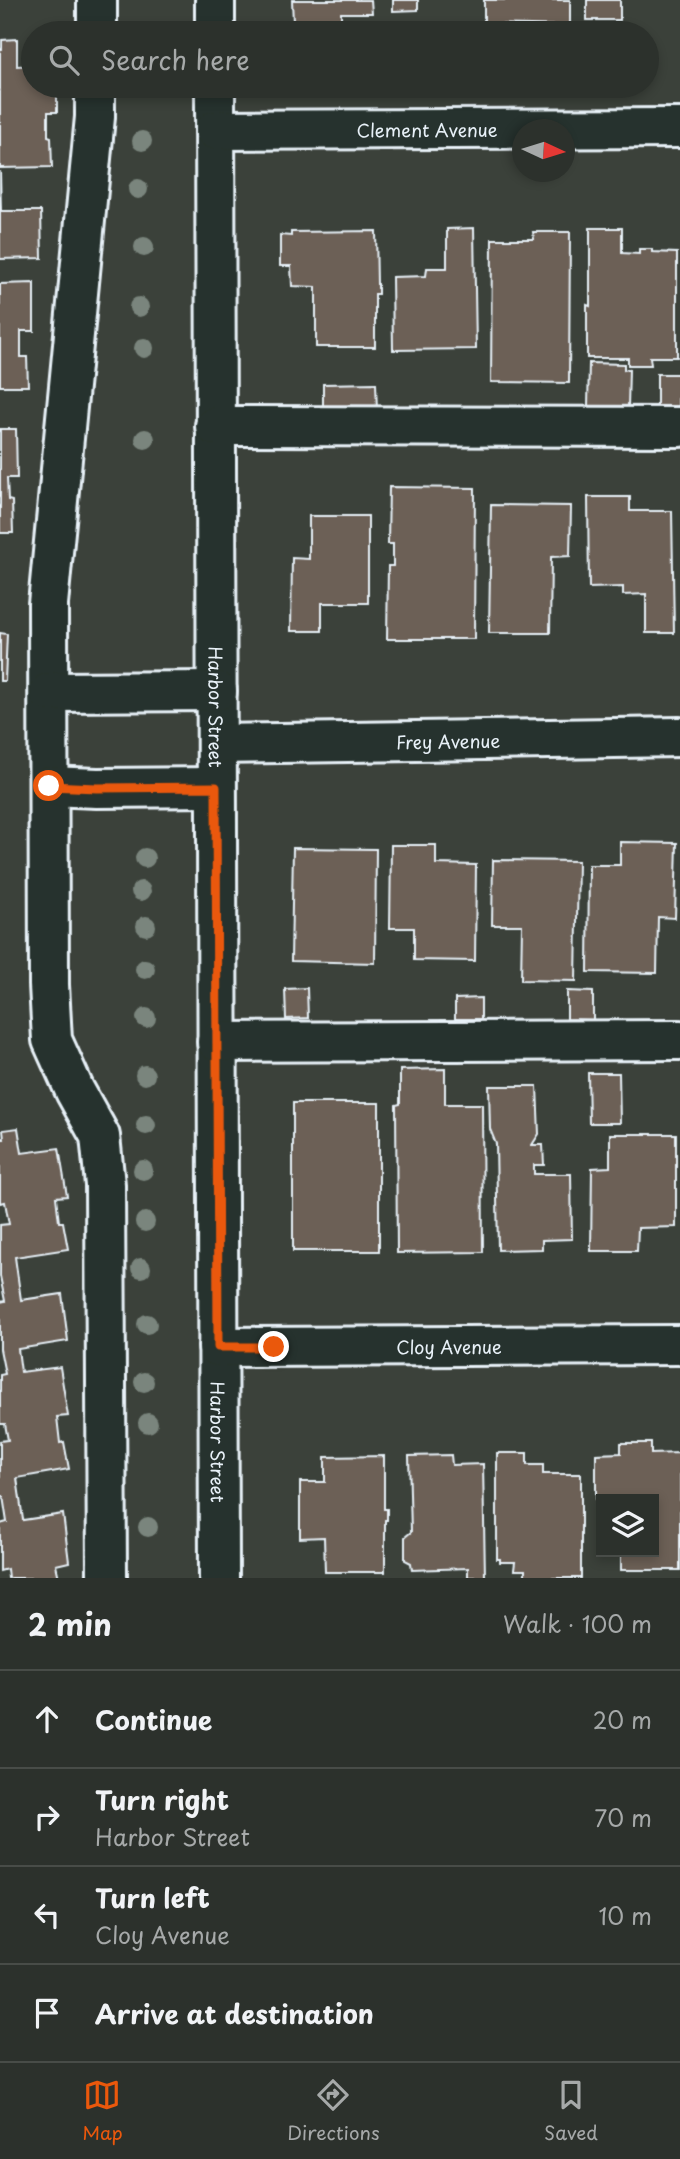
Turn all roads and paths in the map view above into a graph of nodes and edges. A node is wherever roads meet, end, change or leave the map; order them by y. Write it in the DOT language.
graph roads {
  1 [pos="97,0"];
  2 [pos="215,0"];
  3 [pos="97,21"];
  4 [pos="215,21"];
  5 [pos="95,98"];
  6 [pos="215,98"];
  7 [pos="680,128"];
  8 [pos="215,130"];
  9 [pos="215,426"];
  10 [pos="680,427"];
  11 [pos="217,691"];
  12 [pos="49,692"];
  13 [pos="680,737"];
  14 [pos="217,744"];
  15 [pos="49,786"];
  16 [pos="216,787"];
  17 [pos="680,1040"];
  18 [pos="217,1042"];
  19 [pos="680,1345"];
  20 [pos="218,1347"];
  21 [pos="107,1578"];
  22 [pos="219,1578"];
  1 -- 3 [label="street"];
  2 -- 4 [label="street"];
  5 -- 12 [label="street"];
  6 -- 8 [label="street, Harbor Street"];
  7 -- 8 [label="street, Clement Avenue"];
  8 -- 9 [label="street, Harbor Street"];
  9 -- 10 [label="street"];
  9 -- 11 [label="street, Harbor Street"];
  11 -- 12 [label="street"];
  11 -- 14 [label="street, Harbor Street"];
  12 -- 15 [label="street"];
  13 -- 14 [label="street, Frey Avenue"];
  14 -- 16 [label="street, Harbor Street"];
  15 -- 16 [label="street"];
  15 -- 21 [label="street"];
  16 -- 18 [label="street, Harbor Street"];
  17 -- 18 [label="street"];
  18 -- 20 [label="street, Harbor Street"];
  19 -- 20 [label="street, Cloy Avenue"];
  20 -- 22 [label="street, Harbor Street"];
}
